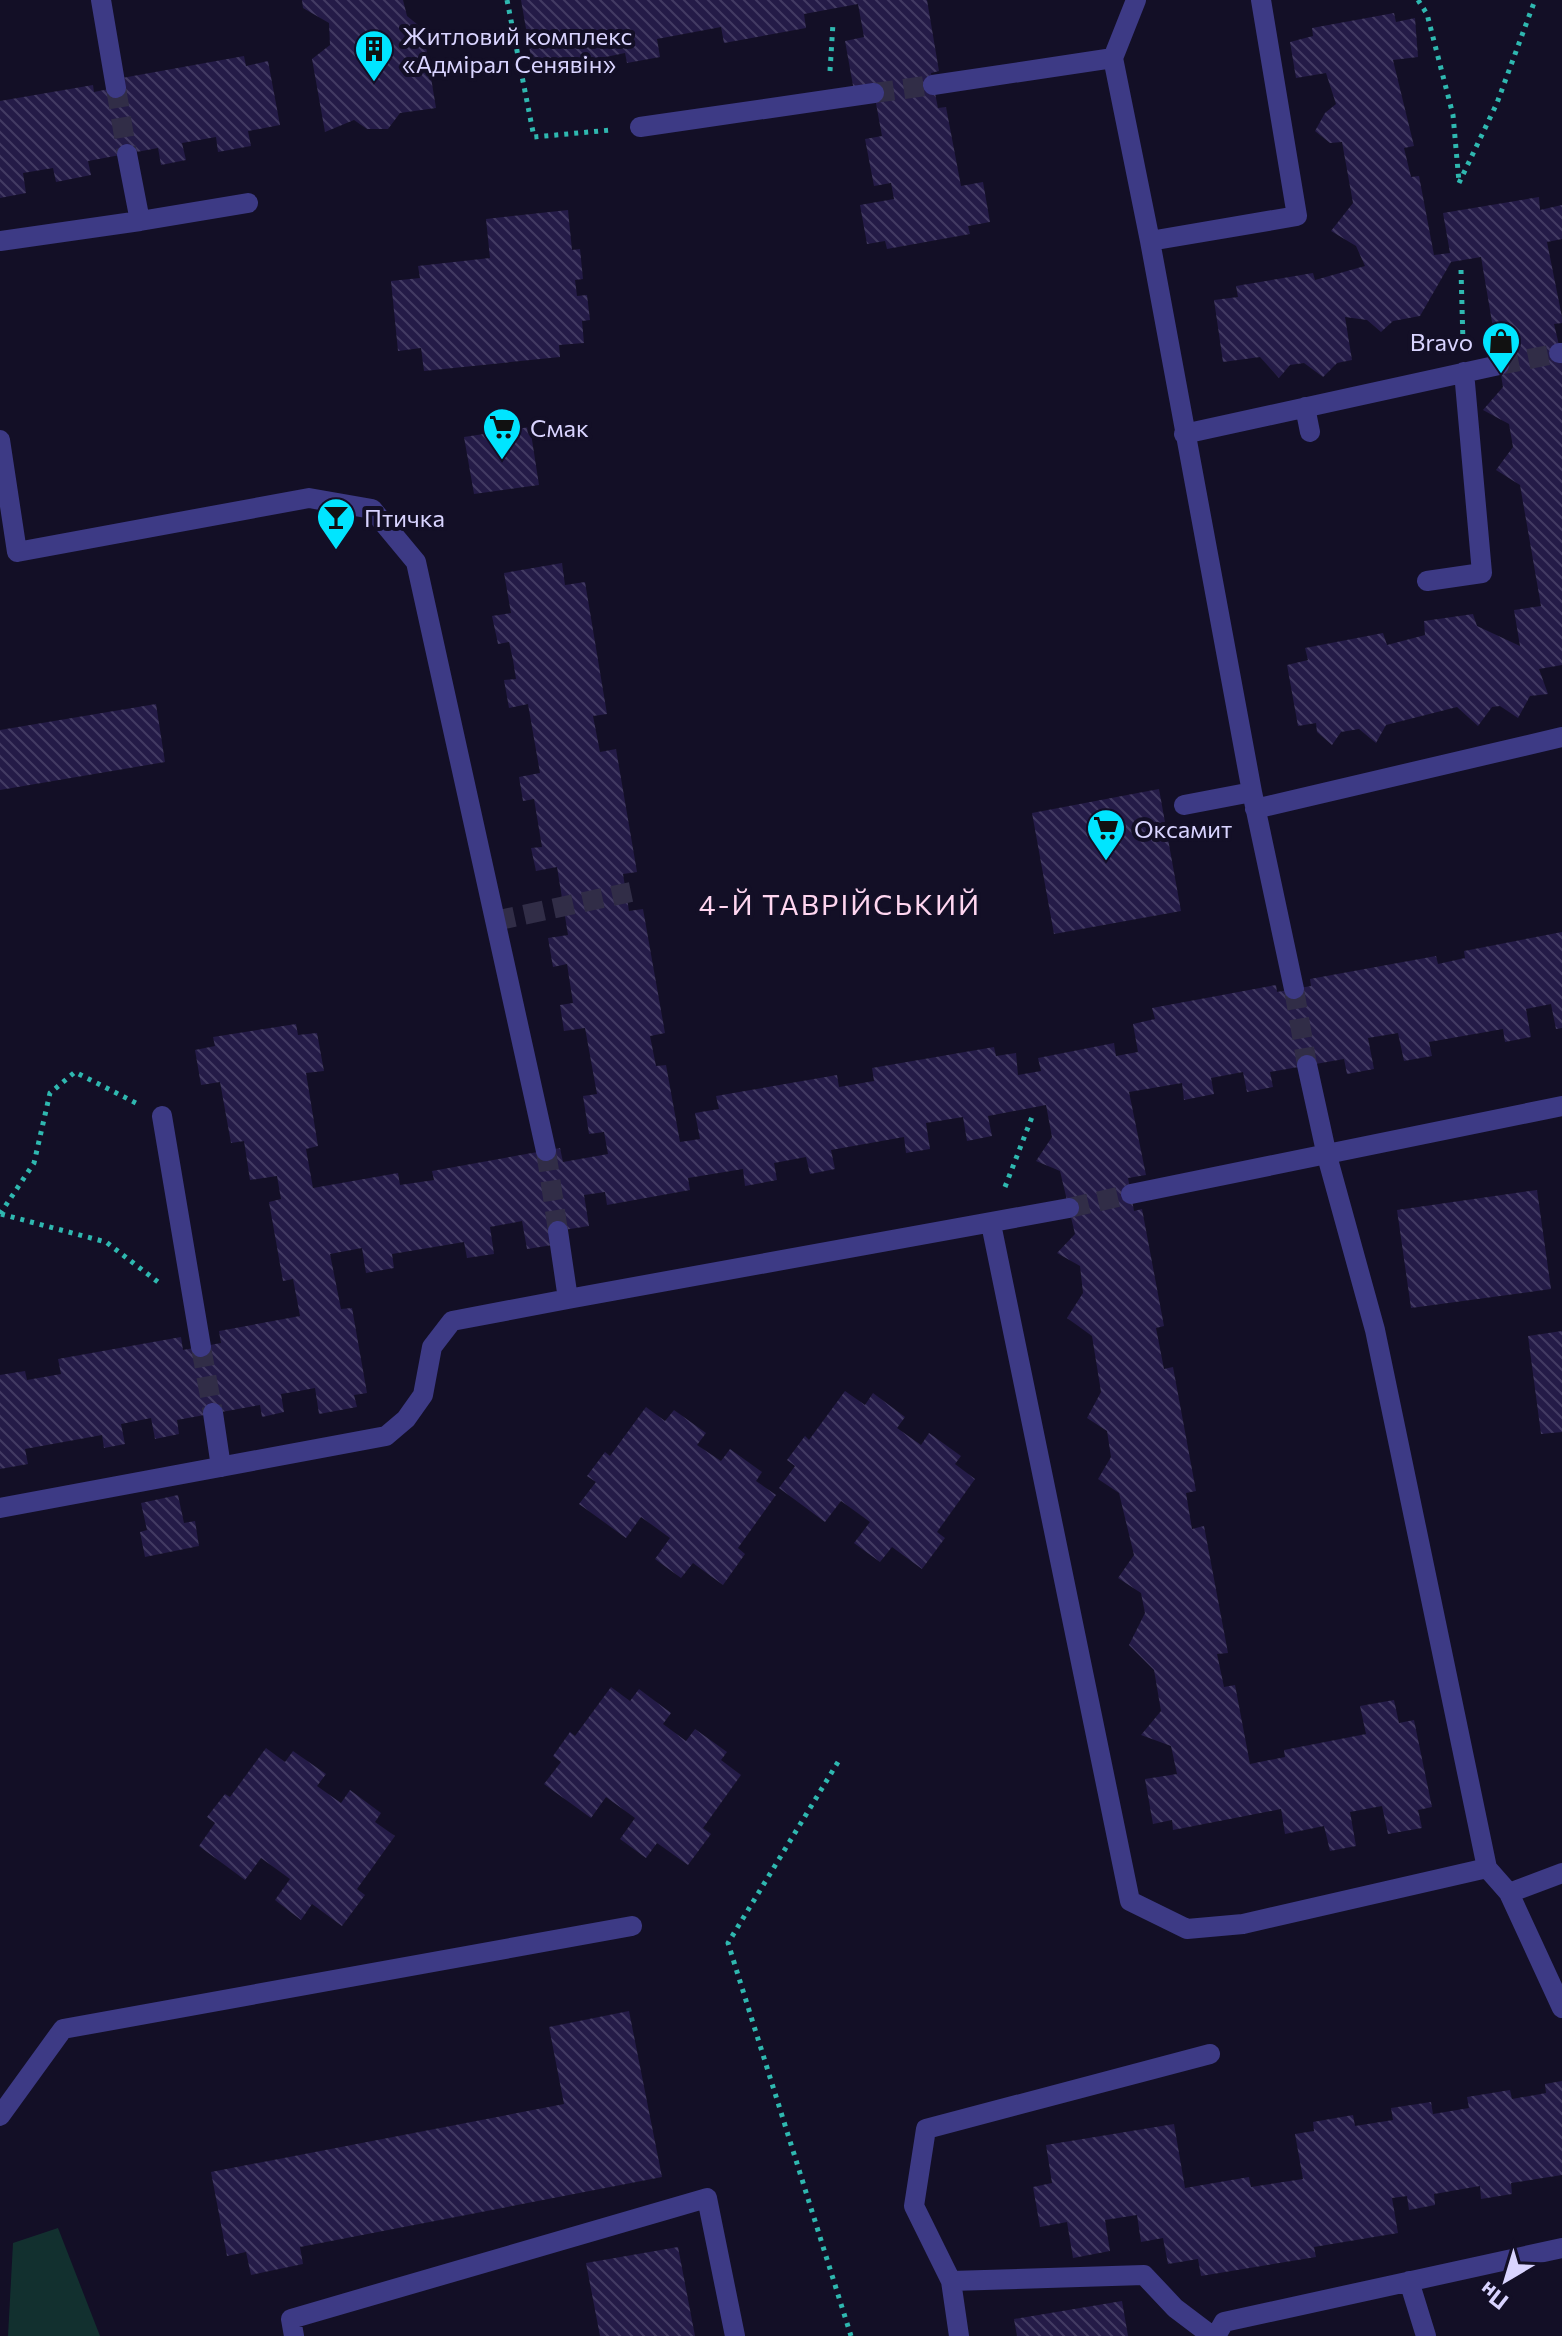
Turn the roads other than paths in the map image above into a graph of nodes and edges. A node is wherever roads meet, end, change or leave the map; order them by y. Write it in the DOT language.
graph roads {
  1 [pos="101,0"];
  2 [pos="1136,0"];
  3 [pos="1261,0"];
  4 [pos="1113,58"];
  5 [pos="933,85"];
  6 [pos="116,88"];
  7 [pos="874,93"];
  8 [pos="640,127"];
  9 [pos="127,154"];
  10 [pos="248,203"];
  11 [pos="140,221"];
  12 [pos="0,241"];
  13 [pos="1150,241"];
  14 [pos="1499,365"];
  15 [pos="1464,372"];
  16 [pos="1305,407"];
  17 [pos="1310,432"];
  18 [pos="1184,434"];
  19 [pos="0,440"];
  20 [pos="8,554"];
  21 [pos="1427,581"];
  22 [pos="1562,737"];
  23 [pos="1254,800"];
  24 [pos="1184,805"];
  25 [pos="1294,989"];
  26 [pos="1307,1065"];
  27 [pos="1562,1106"];
  28 [pos="162,1116"];
  29 [pos="546,1151"];
  30 [pos="1327,1156"];
  31 [pos="1131,1194"];
  32 [pos="1069,1208"];
  33 [pos="991,1224"];
  34 [pos="558,1231"];
  35 [pos="568,1299"];
  36 [pos="201,1347"];
  37 [pos="213,1413"];
  38 [pos="221,1467"];
  39 [pos="0,1508"];
  40 [pos="1487,1868"];
  41 [pos="1562,1873"];
  42 [pos="1509,1893"];
  43 [pos="632,1926"];
  44 [pos="1562,2008"];
  45 [pos="1210,2054"];
  46 [pos="0,2116"];
  47 [pos="1562,2248"];
  48 [pos="951,2281"];
  49 [pos="1409,2281"];
  50 [pos="294,2336"];
  51 [pos="735,2336"];
  52 [pos="959,2336"];
  53 [pos="1214,2336"];
  54 [pos="1426,2336"];
  1 -- 6 [label="lane"];
  2 -- 4 [label="lane"];
  3 -- 13 [label="lane"];
  4 -- 5 [label="lane"];
  4 -- 13 [label="lane"];
  7 -- 8 [label="lane"];
  9 -- 11 [label="lane"];
  10 -- 11 [label="lane"];
  11 -- 12 [label="lane"];
  13 -- 18 [label="lane"];
  14 -- 15 [label="lane"];
  15 -- 16 [label="lane"];
  15 -- 21 [label="lane"];
  16 -- 17 [label="lane"];
  16 -- 18 [label="lane"];
  18 -- 23 [label="lane"];
  19 -- 20 [label="lane"];
  20 -- 29 [label="lane"];
  22 -- 23 [label="lane"];
  23 -- 24 [label="lane"];
  23 -- 25 [label="lane"];
  26 -- 30 [label="lane"];
  27 -- 30 [label="lane"];
  28 -- 36 [label="lane"];
  30 -- 31 [label="lane"];
  30 -- 40 [label="lane"];
  32 -- 33 [label="lane"];
  33 -- 35 [label="lane"];
  33 -- 40 [label="lane"];
  34 -- 35 [label="lane"];
  35 -- 38 [label="lane"];
  37 -- 38 [label="lane"];
  38 -- 39 [label="lane"];
  40 -- 42 [label="lane"];
  41 -- 42 [label="lane"];
  42 -- 44 [label="lane"];
  43 -- 46 [label="lane"];
  45 -- 48 [label="lane"];
  47 -- 49 [label="lane"];
  48 -- 52 [label="lane"];
  48 -- 53 [label="lane"];
  49 -- 53 [label="lane"];
  49 -- 54 [label="lane"];
  50 -- 51 [label="lane"];
}
